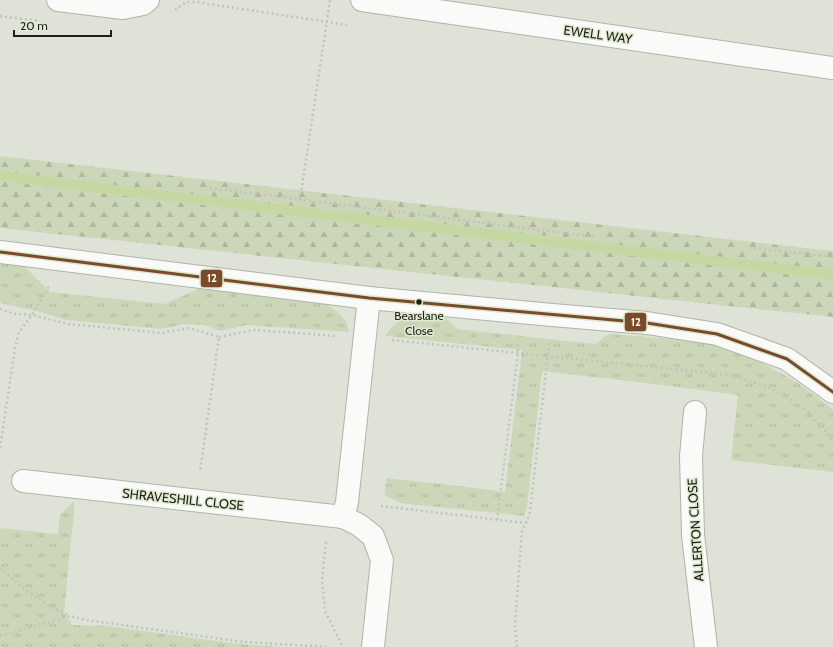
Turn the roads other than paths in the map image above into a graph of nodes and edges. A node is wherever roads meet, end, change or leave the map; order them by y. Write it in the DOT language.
graph roads {
  1 [pos="58,0"];
  2 [pos="148,0"];
  3 [pos="362,0"];
  4 [pos="833,68"];
  5 [pos="0,252"];
  6 [pos="369,298"];
  7 [pos="833,392"];
  8 [pos="695,412"];
  9 [pos="23,481"];
  10 [pos="340,511"];
  11 [pos="373,647"];
  12 [pos="706,647"];
  1 -- 2 [label="street"];
  3 -- 4 [label="street, EWELL WAY"];
  5 -- 6 [label="street"];
  6 -- 7 [label="street"];
  6 -- 10 [label="street"];
  8 -- 12 [label="street, ALLERTON CLOSE"];
  9 -- 10 [label="street, SHRAVESHILL CLOSE"];
  10 -- 11 [label="street, SHRAVESHILL CLOSE"];
}
